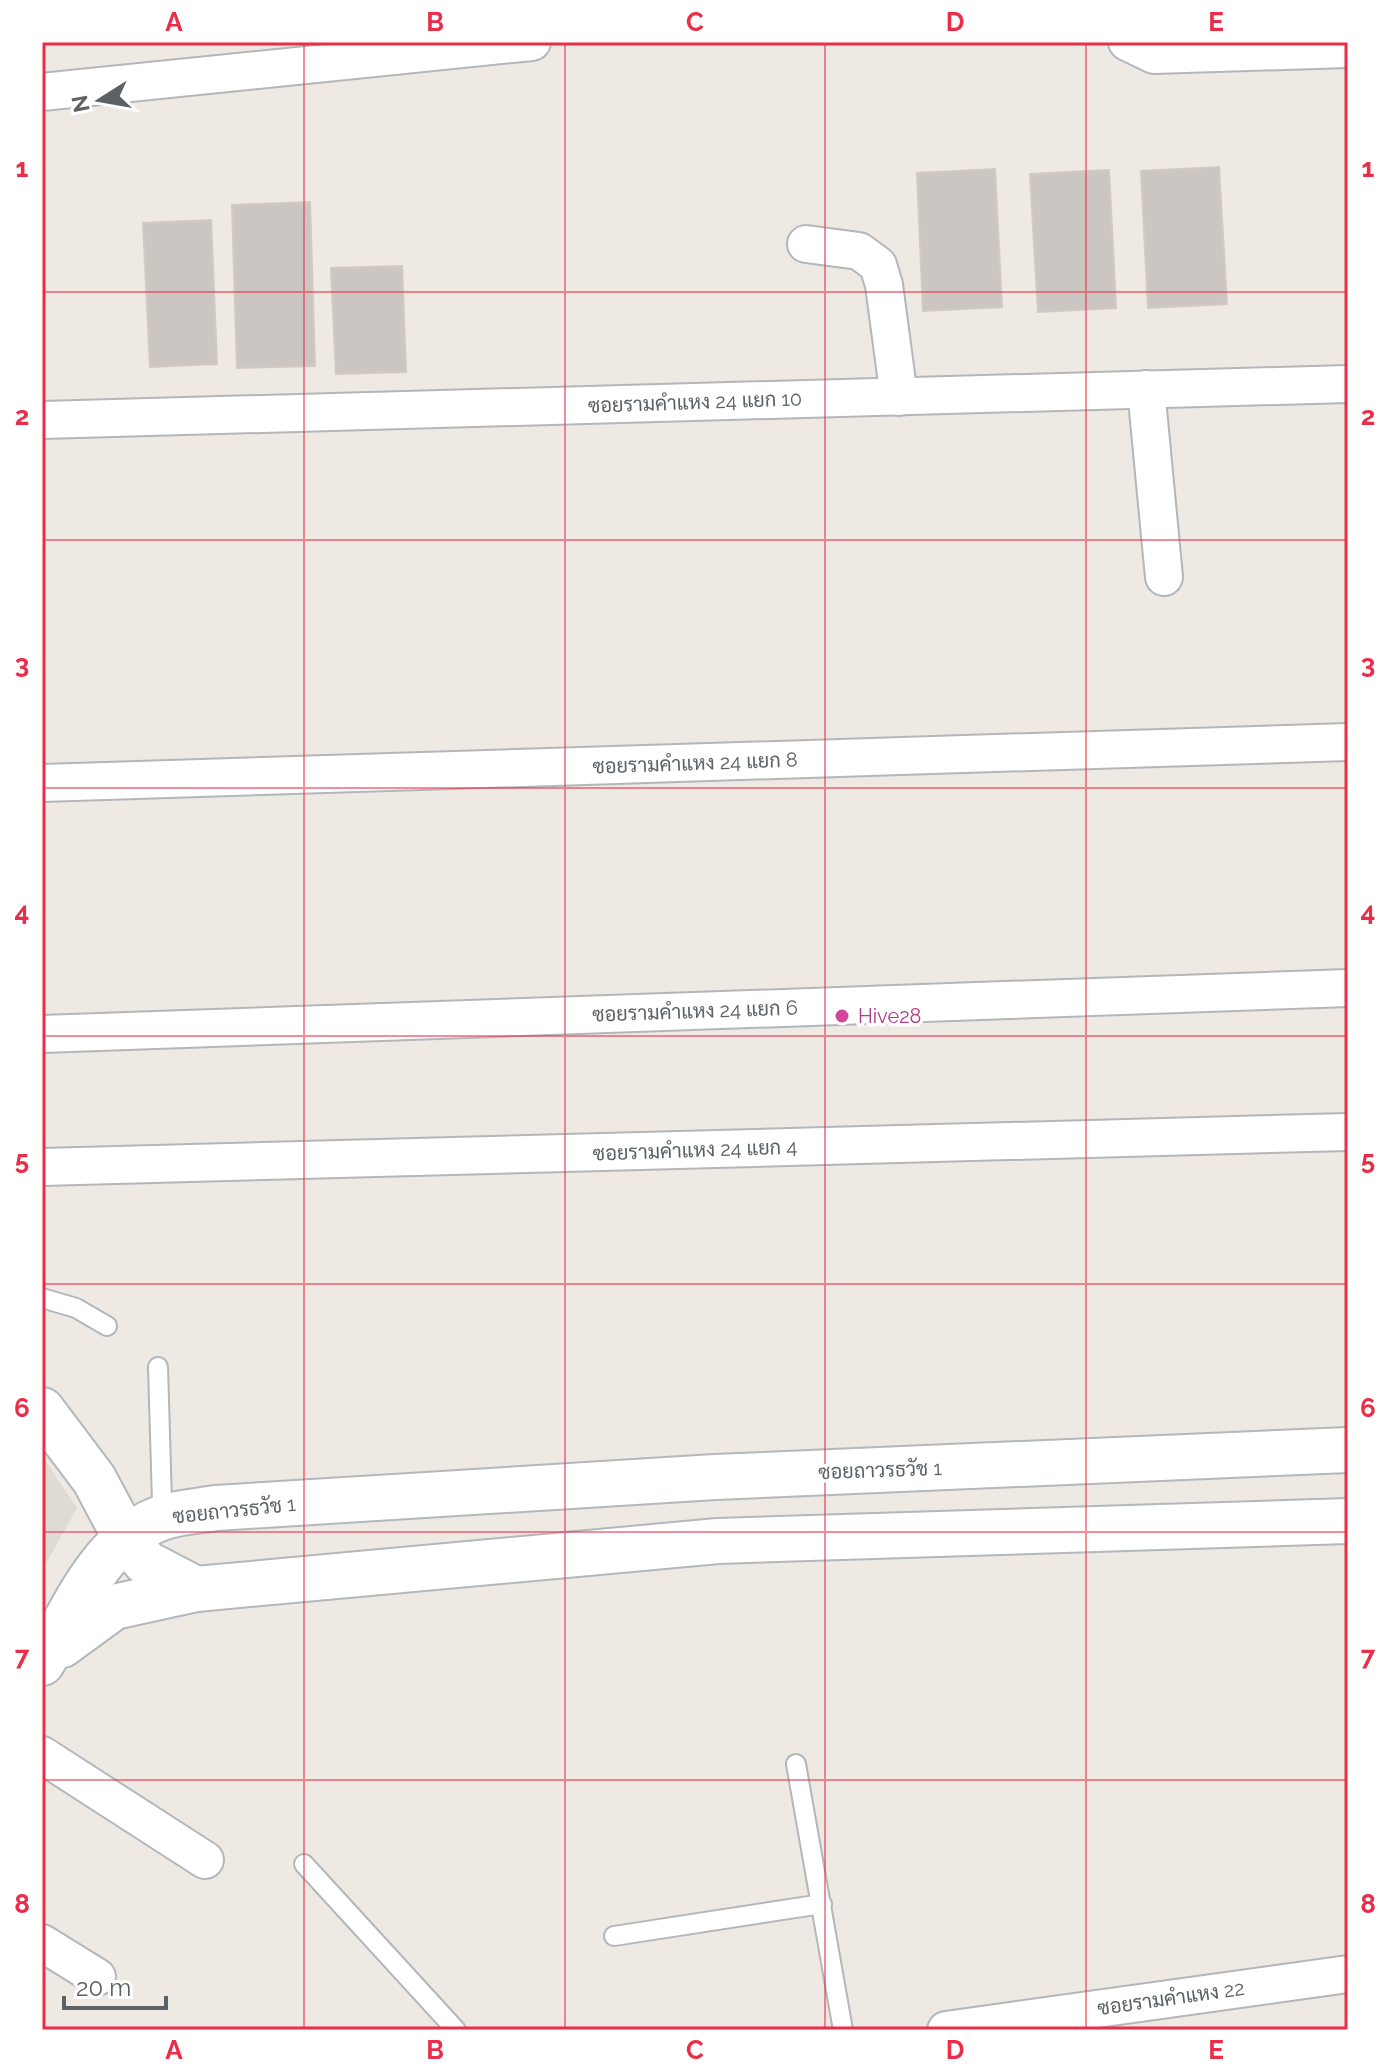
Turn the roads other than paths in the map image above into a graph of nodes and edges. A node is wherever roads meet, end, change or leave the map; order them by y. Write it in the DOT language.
graph roads {
  1 [pos="532,42"];
  2 [pos="1127,42"];
  3 [pos="1348,49"];
  4 [pos="42,92"];
  5 [pos="806,244"];
  6 [pos="1348,384"];
  7 [pos="1146,389"];
  8 [pos="899,397"];
  9 [pos="42,420"];
  10 [pos="1164,577"];
  11 [pos="1348,742"];
  12 [pos="42,783"];
  13 [pos="1348,988"];
  14 [pos="42,1034"];
  15 [pos="1348,1132"];
  16 [pos="42,1167"];
  17 [pos="42,1298"];
  18 [pos="107,1326"];
  19 [pos="158,1367"];
  20 [pos="42,1410"];
  21 [pos="1348,1450"];
  22 [pos="715,1477"];
  23 [pos="94,1479"];
  24 [pos="162,1502"];
  25 [pos="216,1508"];
  26 [pos="1348,1521"];
  27 [pos="126,1539"];
  28 [pos="718,1541"];
  29 [pos="196,1589"];
  30 [pos="43,1661"];
  31 [pos="42,1755"];
  32 [pos="796,1764"];
  33 [pos="205,1860"];
  34 [pos="304,1864"];
  35 [pos="822,1904"];
  36 [pos="614,1936"];
  37 [pos="42,1943"];
  38 [pos="1348,1974"];
  39 [pos="97,1977"];
  40 [pos="1057,2022"];
  41 [pos="456,2030"];
  42 [pos="843,2030"];
  43 [pos="946,2030"];
  1 -- 4 [label="street"];
  2 -- 3 [label="street"];
  5 -- 8 [label="street"];
  6 -- 7 [label="street, ซอยรามคำแหง 24 แยก 10"];
  7 -- 8 [label="street, ซอยรามคำแหง 24 แยก 10"];
  7 -- 10 [label="street"];
  8 -- 9 [label="street, ซอยรามคำแหง 24 แยก 10"];
  11 -- 12 [label="street, ซอยรามคำแหง 24 แยก 8"];
  13 -- 14 [label="street, ซอยรามคำแหง 24 แยก 6"];
  15 -- 16 [label="street, ซอยรามคำแหง 24 แยก 4"];
  17 -- 18 [label="lane"];
  19 -- 24 [label="lane"];
  20 -- 23 [label="main road"];
  21 -- 22 [label="main road, ซอยถาวรธวัช 1"];
  22 -- 25 [label="main road, ซอยถาวรธวัช 1"];
  22 -- 28 [label="main road"];
  23 -- 24 [label="main road"];
  23 -- 27 [label="main road"];
  23 -- 30 [label="main road"];
  24 -- 25 [label="main road"];
  25 -- 27 [label="main road, ซอยถาวรธวัช 1"];
  26 -- 28 [label="main road"];
  27 -- 29 [label="main road"];
  27 -- 30 [label="main road, ซอยถาวรธวัช 1"];
  28 -- 29 [label="main road"];
  29 -- 30 [label="main road"];
  31 -- 33 [label="street"];
  32 -- 35 [label="lane"];
  34 -- 41 [label="lane"];
  35 -- 36 [label="lane"];
  35 -- 42 [label="lane"];
  37 -- 39 [label="street"];
  38 -- 40 [label="street, ซอยรามคำแหง 22"];
  40 -- 43 [label="street, ซอยรามคำแหง 22"];
}
